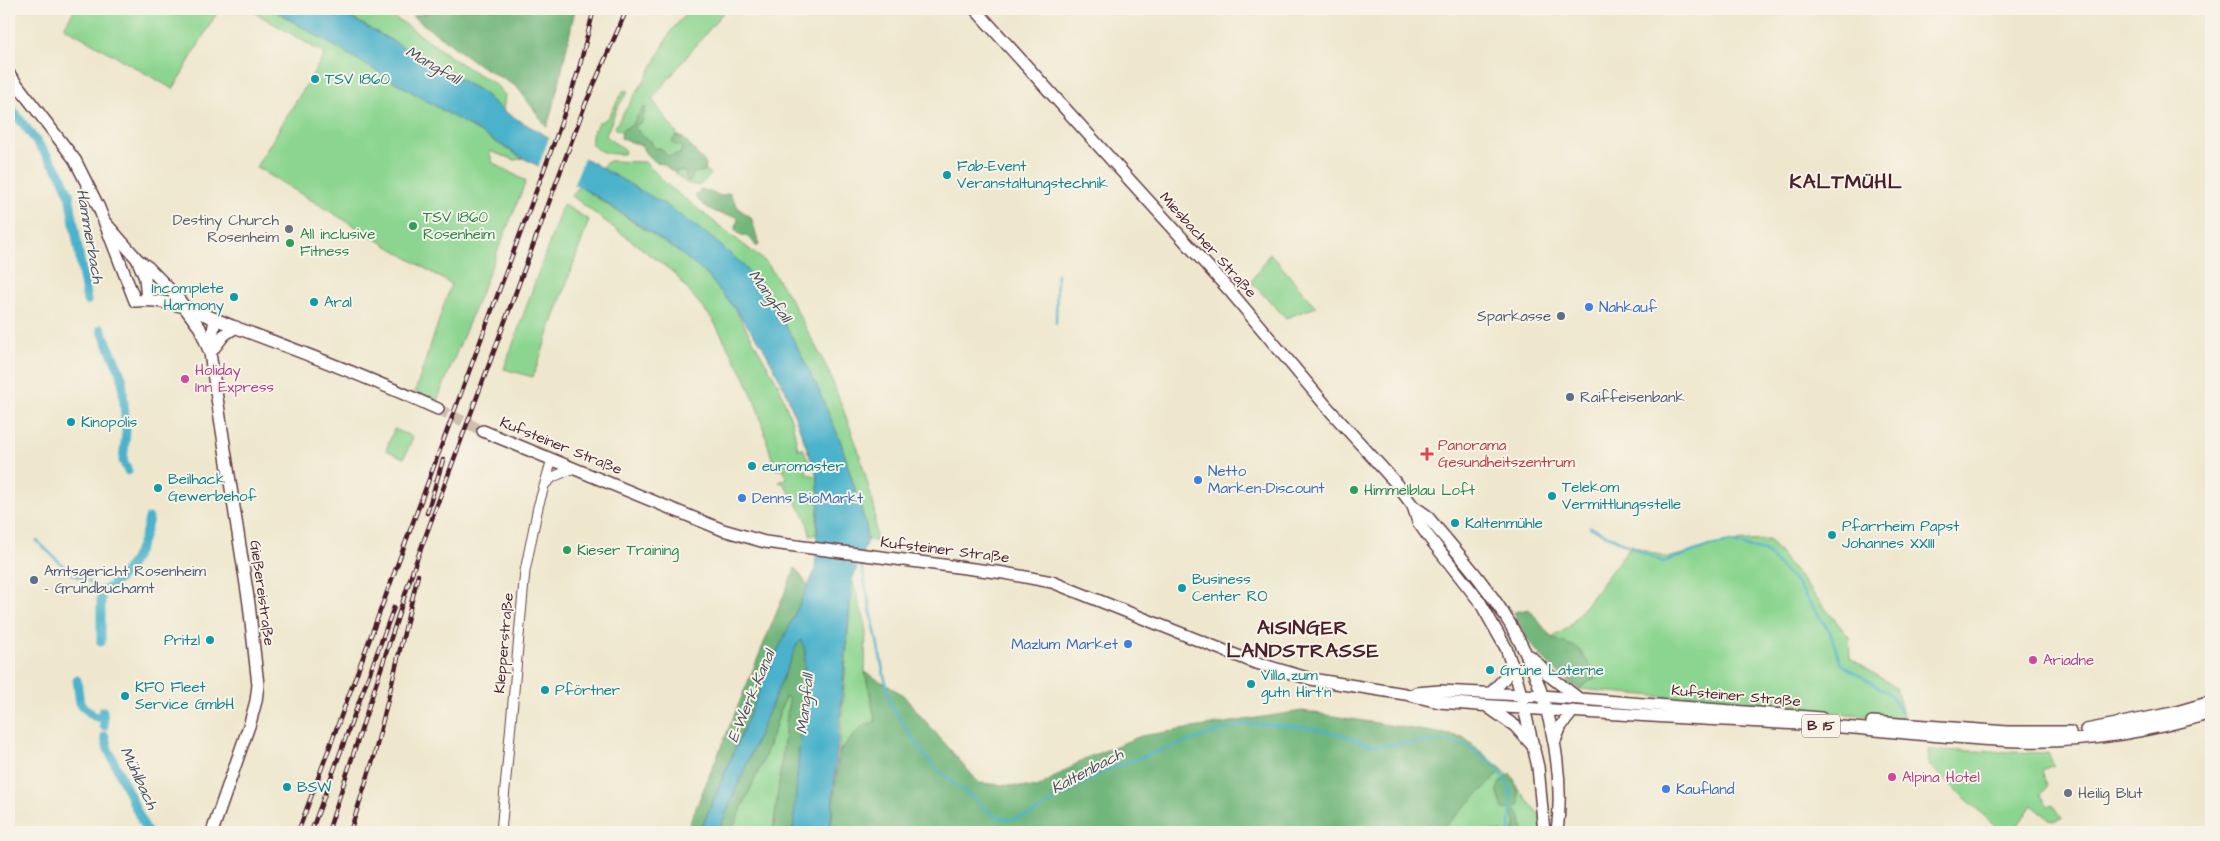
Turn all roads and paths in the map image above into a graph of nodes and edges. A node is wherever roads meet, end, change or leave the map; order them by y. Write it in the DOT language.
graph roads {
  1 [pos="974,9"];
  2 [pos="9,74"];
  3 [pos="104,221"];
  4 [pos="138,260"];
  5 [pos="147,300"];
  6 [pos="187,309"];
  7 [pos="216,319"];
  8 [pos="236,328"];
  9 [pos="210,352"];
  10 [pos="438,409"];
  11 [pos="483,431"];
  12 [pos="552,459"];
  13 [pos="574,468"];
  14 [pos="545,484"];
  15 [pos="1413,506"];
  16 [pos="1525,650"];
  17 [pos="1512,664"];
  18 [pos="1490,693"];
  19 [pos="1405,694"];
  20 [pos="1522,695"];
  21 [pos="1542,696"];
  22 [pos="1580,699"];
  23 [pos="2211,702"];
  24 [pos="1487,706"];
  25 [pos="1526,708"];
  26 [pos="1545,710"];
  27 [pos="1573,711"];
  28 [pos="2211,713"];
  29 [pos="1554,743"];
  30 [pos="1535,749"];
  31 [pos="212,832"];
  32 [pos="501,832"];
  33 [pos="1544,832"];
  34 [pos="1557,832"];
  1 -- 15 [label="main road, Miesbacher Straße"];
  2 -- 3 [label="main road"];
  3 -- 4 [label="main road"];
  3 -- 5 [label="main road"];
  4 -- 5 [label="main road"];
  4 -- 6 [label="main road, Gießereistraße"];
  5 -- 6 [label="main road"];
  6 -- 7 [label="main road"];
  6 -- 9 [label="main road, Gießereistraße"];
  7 -- 8 [label="main road"];
  7 -- 9 [label="main road, Gießereistraße"];
  8 -- 9 [label="main road"];
  8 -- 10 [label="main road"];
  9 -- 31 [label="main road, Gießereistraße"];
  11 -- 12 [label="main road, Kufsteiner Straße"];
  12 -- 13 [label="main road, Kufsteiner Straße"];
  12 -- 14 [label="street, Klepperstraße"];
  13 -- 14 [label="street"];
  13 -- 19 [label="main road, Kufsteiner Straße"];
  14 -- 32 [label="street, Klepperstraße"];
  15 -- 16 [label="main road, Miesbacher Straße"];
  15 -- 17 [label="main road, Miesbacher Straße"];
  16 -- 21 [label="main road, Miesbacher Straße"];
  16 -- 22 [label="main road"];
  17 -- 18 [label="main road"];
  17 -- 20 [label="main road, Miesbacher Straße"];
  18 -- 19 [label="main road, Kufsteiner Straße"];
  18 -- 20 [label="main road, Kufsteiner Straße"];
  19 -- 24 [label="main road, Kufsteiner Straße"];
  20 -- 21 [label="main road, Kufsteiner Straße"];
  20 -- 25 [label="main road, Miesbacher Straße"];
  21 -- 22 [label="main road, Kufsteiner Straße / B 15"];
  21 -- 26 [label="main road, Miesbacher Straße"];
  22 -- 23 [label="main road, Kufsteiner Straße / B 15"];
  24 -- 25 [label="main road, Kufsteiner Straße"];
  24 -- 30 [label="main road"];
  25 -- 26 [label="main road, Kufsteiner Straße"];
  25 -- 30 [label="main road, Miesbacher Straße"];
  26 -- 27 [label="main road, Kufsteiner Straße / B 15"];
  26 -- 29 [label="main road, Miesbacher Straße"];
  27 -- 28 [label="main road, Kufsteiner Straße / B 15"];
  27 -- 29 [label="main road"];
  29 -- 34 [label="main road, Miesbacher Straße"];
  30 -- 33 [label="main road, Miesbacher Straße"];
}
